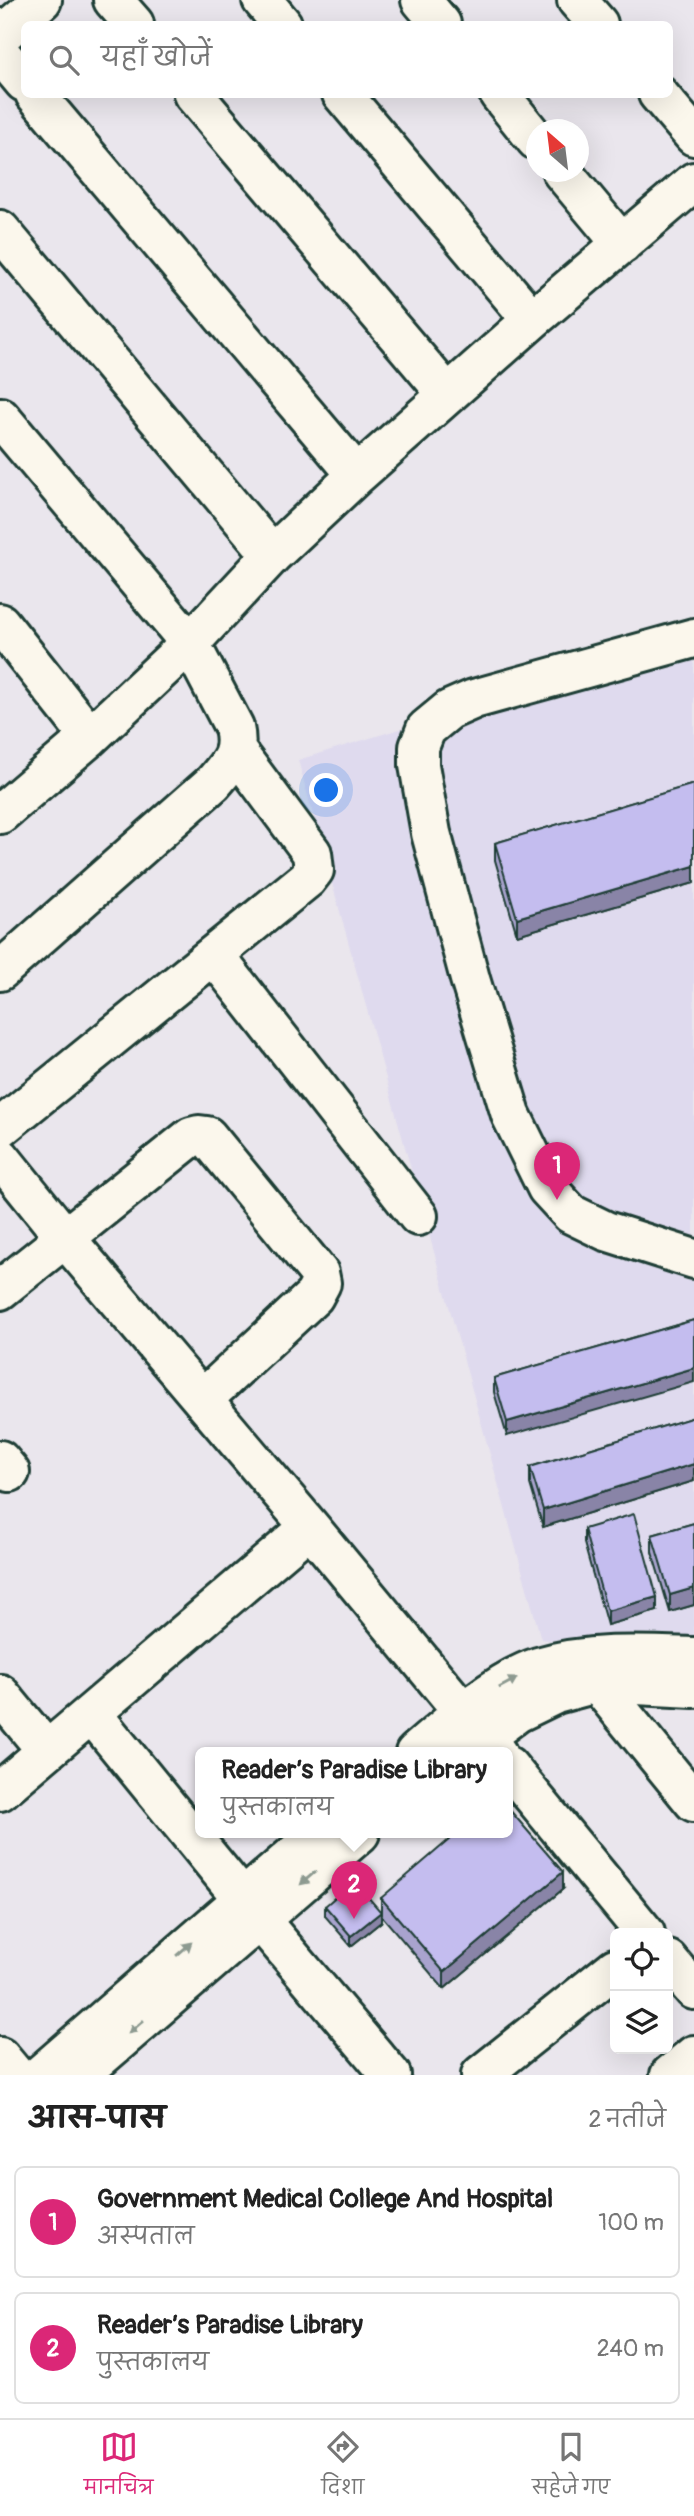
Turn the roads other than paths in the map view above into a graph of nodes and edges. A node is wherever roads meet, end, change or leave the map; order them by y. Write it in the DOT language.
graph roads {
  1 [pos="42,0"];
  2 [pos="113,0"];
  3 [pos="261,0"];
  4 [pos="421,0"];
  5 [pos="577,0"];
  6 [pos="131,21"];
  7 [pos="279,21"];
  8 [pos="438,21"];
  9 [pos="595,21"];
  10 [pos="0,36"];
  11 [pos="0,53"];
  12 [pos="21,78"];
  13 [pos="38,98"];
  14 [pos="196,98"];
  15 [pos="345,98"];
  16 [pos="502,98"];
  17 [pos="661,98"];
  18 [pos="526,127"];
  19 [pos="694,136"];
  20 [pos="570,182"];
  21 [pos="694,183"];
  22 [pos="0,230"];
  23 [pos="622,244"];
  24 [pos="533,320"];
  25 [pos="446,394"];
  26 [pos="0,417"];
  27 [pos="357,475"];
  28 [pos="272,555"];
  29 [pos="0,623"];
  30 [pos="694,638"];
  31 [pos="190,643"];
  32 [pos="90,737"];
  33 [pos="237,752"];
  34 [pos="0,814"];
  35 [pos="214,954"];
  36 [pos="0,971"];
  37 [pos="0,1128"];
  38 [pos="0,1157"];
  39 [pos="418,1216"];
  40 [pos="66,1239"];
  41 [pos="694,1259"];
  42 [pos="0,1290"];
  43 [pos="203,1399"];
  44 [pos="310,1527"];
  45 [pos="694,1657"];
  46 [pos="597,1683"];
  47 [pos="694,1688"];
  48 [pos="0,1694"];
  49 [pos="92,1714"];
  50 [pos="477,1739"];
  51 [pos="442,1747"];
  52 [pos="47,1751"];
  53 [pos="513,1772"];
  54 [pos="0,1791"];
  55 [pos="694,1802"];
  56 [pos="315,1838"];
  57 [pos="353,1838"];
  58 [pos="251,1909"];
  59 [pos="641,1928"];
  60 [pos="673,1965"];
  61 [pos="610,1972"];
  62 [pos="694,1990"];
  63 [pos="694,2055"];
  64 [pos="0,2057"];
  65 [pos="15,2075"];
  66 [pos="40,2075"];
  67 [pos="80,2075"];
  68 [pos="391,2075"];
  69 [pos="481,2075"];
  70 [pos="670,2075"];
  1 -- 10 [label="street"];
  2 -- 6 [label="street"];
  3 -- 7 [label="street"];
  4 -- 8 [label="street"];
  5 -- 9 [label="street"];
  11 -- 12 [label="street"];
  13 -- 27 [label="street"];
  14 -- 25 [label="street"];
  15 -- 24 [label="street"];
  16 -- 18 [label="street"];
  17 -- 19 [label="street"];
  20 -- 23 [label="street"];
  21 -- 23 [label="street"];
  22 -- 28 [label="street"];
  23 -- 24 [label="street"];
  24 -- 25 [label="street"];
  25 -- 27 [label="street"];
  26 -- 31 [label="street"];
  27 -- 28 [label="street"];
  28 -- 31 [label="street"];
  29 -- 32 [label="street"];
  30 -- 41 [label="street"];
  31 -- 32 [label="street"];
  31 -- 33 [label="street"];
  32 -- 34 [label="street"];
  33 -- 35 [label="street"];
  33 -- 36 [label="street"];
  35 -- 37 [label="street"];
  35 -- 39 [label="street"];
  38 -- 40 [label="street"];
  40 -- 42 [label="street"];
  40 -- 43 [label="street"];
  40 -- 43 [label="street"];
  43 -- 44 [label="street"];
  44 -- 49 [label="street"];
  44 -- 50 [label="street"];
  50 -- 45 [label="street, one-way"];
  46 -- 47 [label="street"];
  46 -- 50 [label="street"];
  46 -- 55 [label="street"];
  48 -- 52 [label="street"];
  49 -- 52 [label="street"];
  49 -- 58 [label="street"];
  50 -- 51 [label="street"];
  52 -- 54 [label="street"];
  53 -- 59 [label="street"];
  56 -- 58 [label="street"];
  57 -- 58 [label="street, one-way"];
  66 -- 58 [label="street, one-way"];
  58 -- 67 [label="street, one-way"];
  58 -- 68 [label="street"];
  60 -- 62 [label="street"];
  61 -- 69 [label="street"];
  63 -- 70 [label="street"];
  64 -- 65 [label="street"];
}
